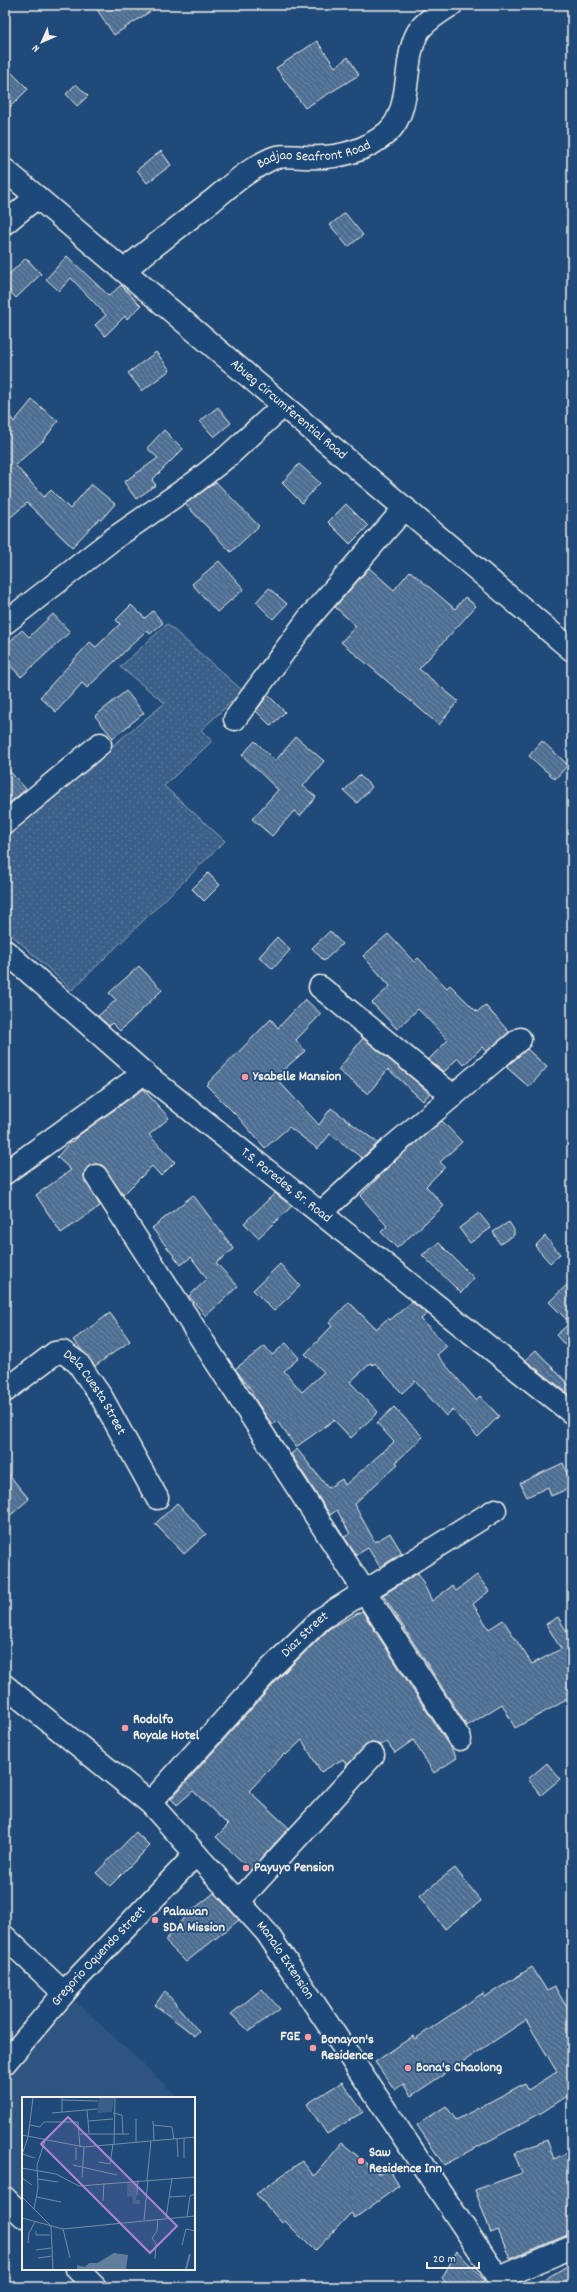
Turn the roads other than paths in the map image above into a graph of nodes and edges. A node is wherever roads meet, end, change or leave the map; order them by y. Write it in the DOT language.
graph roads {
  1 [pos="451,5"];
  2 [pos="5,170"];
  3 [pos="37,197"];
  4 [pos="5,223"];
  5 [pos="124,270"];
  6 [pos="283,406"];
  7 [pos="405,508"];
  8 [pos="5,623"];
  9 [pos="572,650"];
  10 [pos="234,719"];
  11 [pos="100,744"];
  12 [pos="5,823"];
  13 [pos="5,951"];
  14 [pos="320,987"];
  15 [pos="520,1039"];
  16 [pos="144,1073"];
  17 [pos="452,1096"];
  18 [pos="5,1173"];
  19 [pos="96,1176"];
  20 [pos="321,1213"];
  21 [pos="5,1391"];
  22 [pos="570,1408"];
  23 [pos="157,1498"];
  24 [pos="495,1510"];
  25 [pos="366,1592"];
  26 [pos="5,1686"];
  27 [pos="460,1739"];
  28 [pos="373,1755"];
  29 [pos="150,1803"];
  30 [pos="196,1854"];
  31 [pos="239,1901"];
  32 [pos="5,1937"];
  33 [pos="64,1993"];
  34 [pos="5,2063"];
  35 [pos="5,2198"];
  36 [pos="22,2215"];
  37 [pos="572,2247"];
  38 [pos="78,2270"];
  39 [pos="502,2283"];
  40 [pos="95,2287"];
  1 -- 5 [label="street, Badjao Seafront Road"];
  2 -- 3 [label="street, Abueg Circumferential Road"];
  3 -- 4 [label="street"];
  3 -- 5 [label="street, Abueg Circumferential Road"];
  5 -- 6 [label="street, Abueg Circumferential Road"];
  6 -- 7 [label="street, Abueg Circumferential Road"];
  6 -- 8 [label="street"];
  7 -- 9 [label="street, Abueg Circumferential Road"];
  7 -- 10 [label="street"];
  11 -- 12 [label="street"];
  13 -- 16 [label="street, T.S. Paredes, Sr. Road"];
  14 -- 17 [label="street"];
  15 -- 17 [label="street"];
  16 -- 18 [label="street"];
  16 -- 20 [label="street, T.S. Paredes, Sr. Road"];
  17 -- 20 [label="street"];
  19 -- 25 [label="street"];
  20 -- 22 [label="street, T.S. Paredes, Sr. Road"];
  21 -- 23 [label="street, Dela Cuesta Street"];
  24 -- 25 [label="street, Diaz Street"];
  25 -- 27 [label="street"];
  25 -- 29 [label="street, Diaz Street"];
  26 -- 29 [label="street, Manalo Extension"];
  28 -- 31 [label="street"];
  29 -- 30 [label="street, Manalo Extension"];
  30 -- 31 [label="street, Manalo Extension"];
  30 -- 33 [label="street, Gregorio Oquendo Street"];
  31 -- 39 [label="street, Manalo Extension"];
  32 -- 33 [label="street"];
  33 -- 34 [label="street, Gregorio Oquendo Street"];
  35 -- 36 [label="street"];
  37 -- 39 [label="street"];
  38 -- 40 [label="street"];
}
